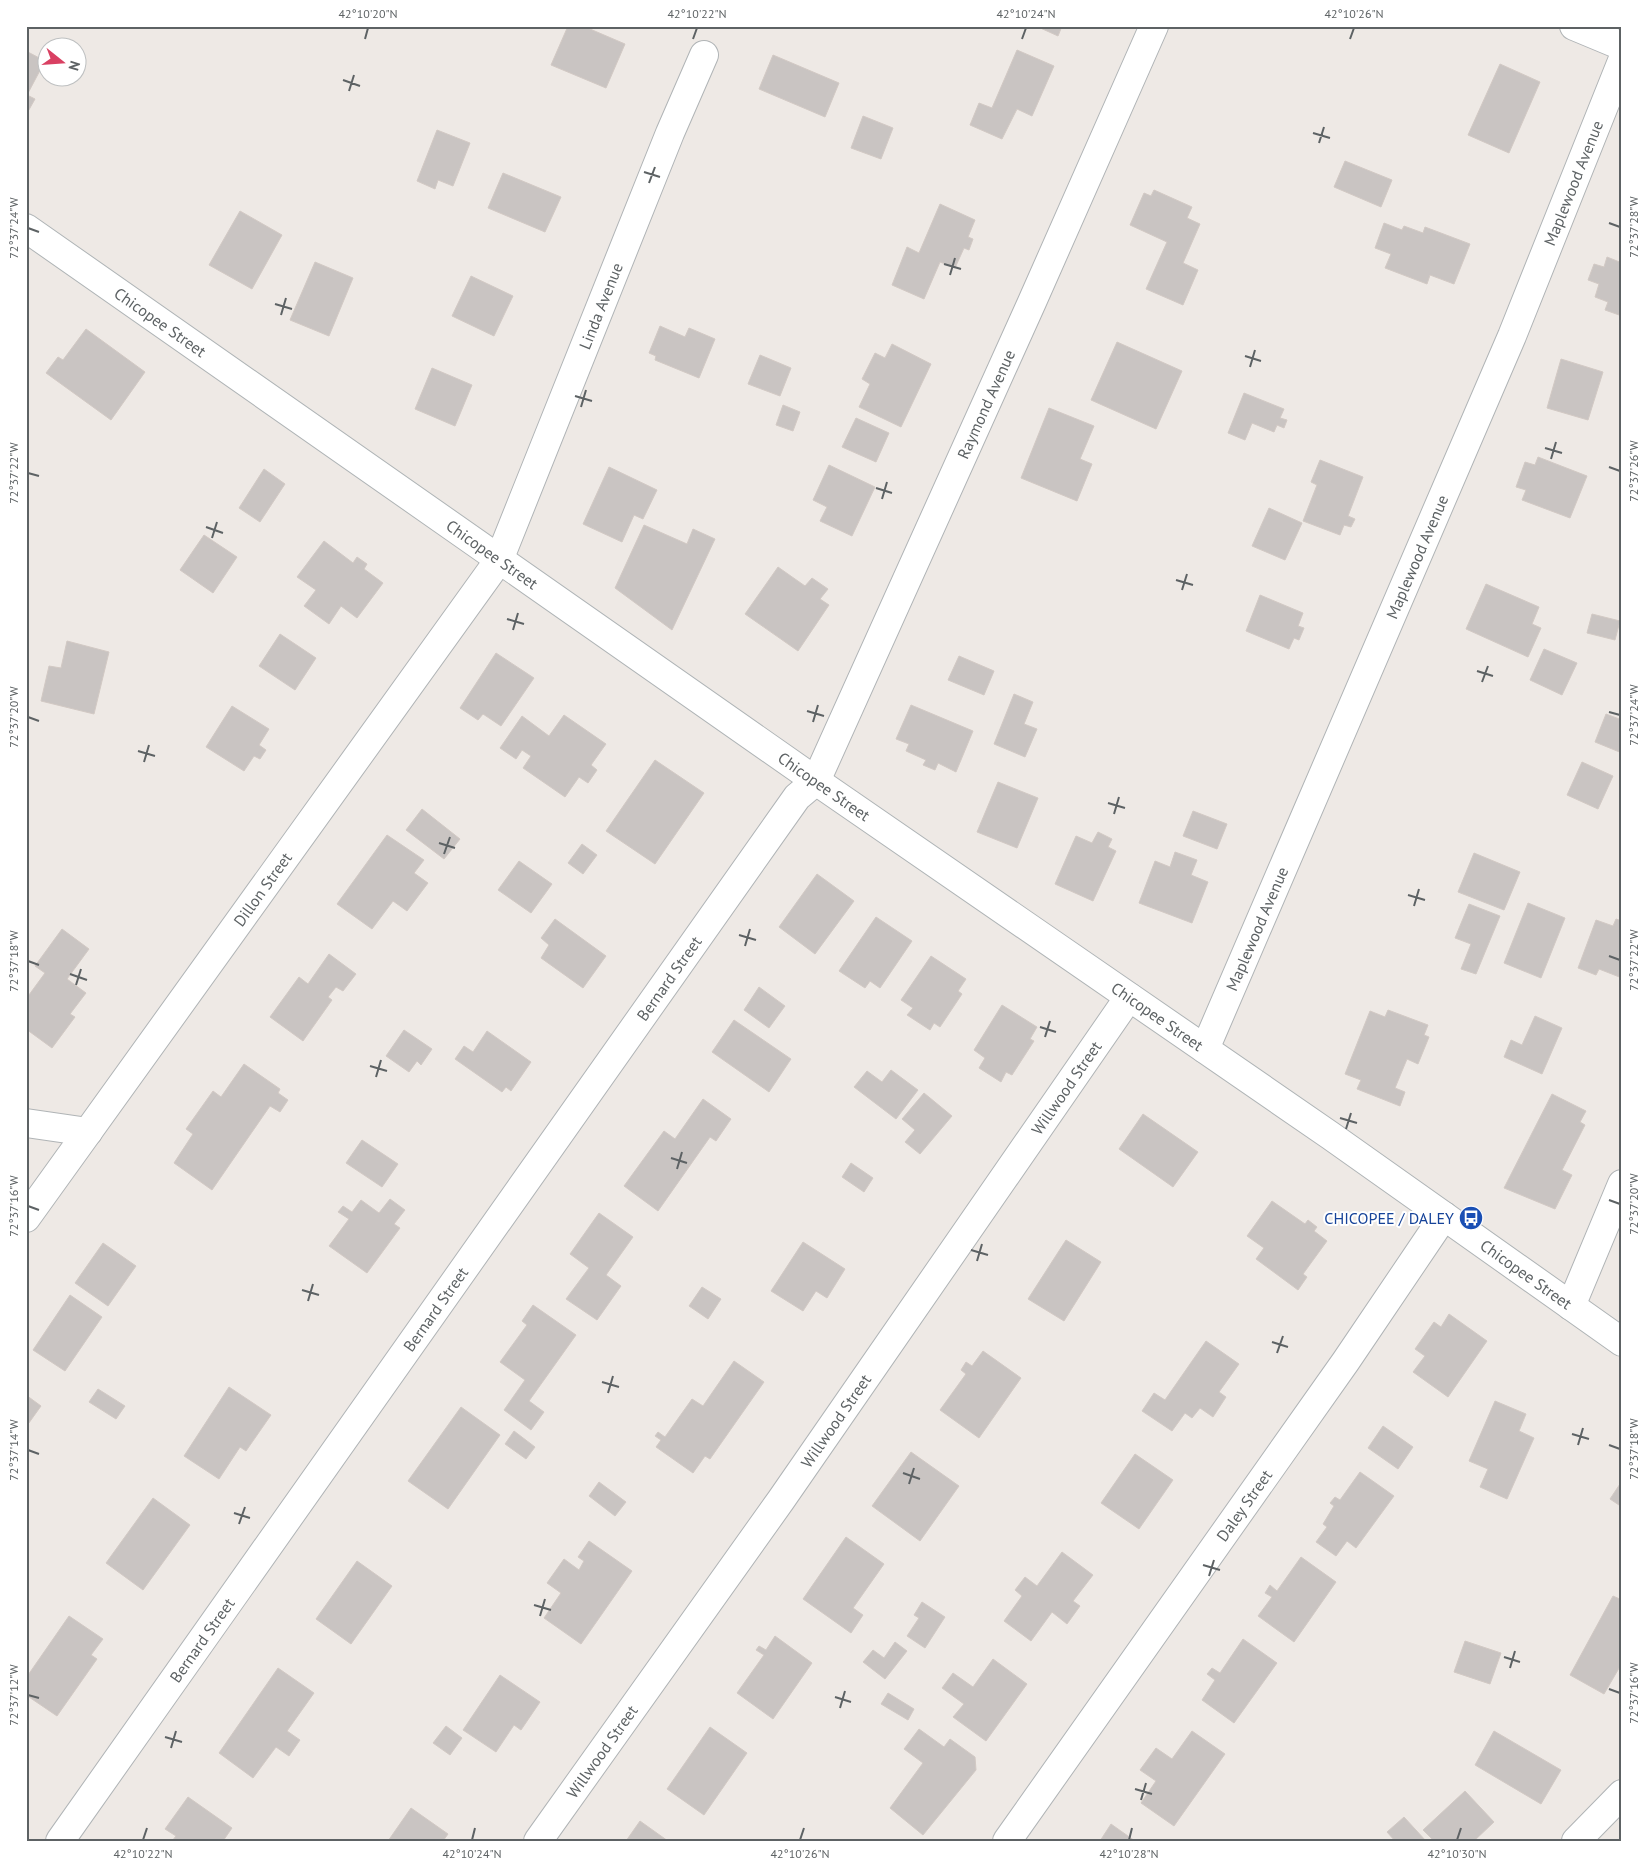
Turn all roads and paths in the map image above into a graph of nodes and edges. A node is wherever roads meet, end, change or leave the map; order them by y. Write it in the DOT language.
graph roads {
  1 [pos="1154,26"];
  2 [pos="1574,26"];
  3 [pos="1622,46"];
  4 [pos="704,55"];
  5 [pos="1622,61"];
  6 [pos="26,228"];
  7 [pos="499,560"];
  8 [pos="816,781"];
  9 [pos="1129,997"];
  10 [pos="1205,1050"];
  11 [pos="26,1122"];
  12 [pos="88,1132"];
  13 [pos="1622,1184"];
  14 [pos="1444,1216"];
  15 [pos="26,1218"];
  16 [pos="1571,1306"];
  17 [pos="1622,1342"];
  18 [pos="1622,1794"];
  19 [pos="60,1841"];
  20 [pos="538,1841"];
  21 [pos="1007,1841"];
  22 [pos="1576,1841"];
  1 -- 8 [label="street, Raymond Avenue"];
  2 -- 3 [label="street"];
  4 -- 7 [label="street, Linda Avenue"];
  5 -- 10 [label="street, Maplewood Avenue"];
  6 -- 7 [label="street, Chicopee Street"];
  7 -- 8 [label="street, Chicopee Street"];
  7 -- 12 [label="street, Dillon Street"];
  8 -- 9 [label="street, Chicopee Street"];
  8 -- 19 [label="street, Bernard Street"];
  9 -- 10 [label="street, Chicopee Street"];
  9 -- 20 [label="street, Willwood Street"];
  10 -- 14 [label="street, Chicopee Street"];
  11 -- 12 [label="street"];
  12 -- 15 [label="street, Dillon Street"];
  13 -- 16 [label="street"];
  14 -- 16 [label="street, Chicopee Street"];
  14 -- 21 [label="street, Daley Street"];
  16 -- 17 [label="street, Chicopee Street"];
  18 -- 22 [label="street"];
}
